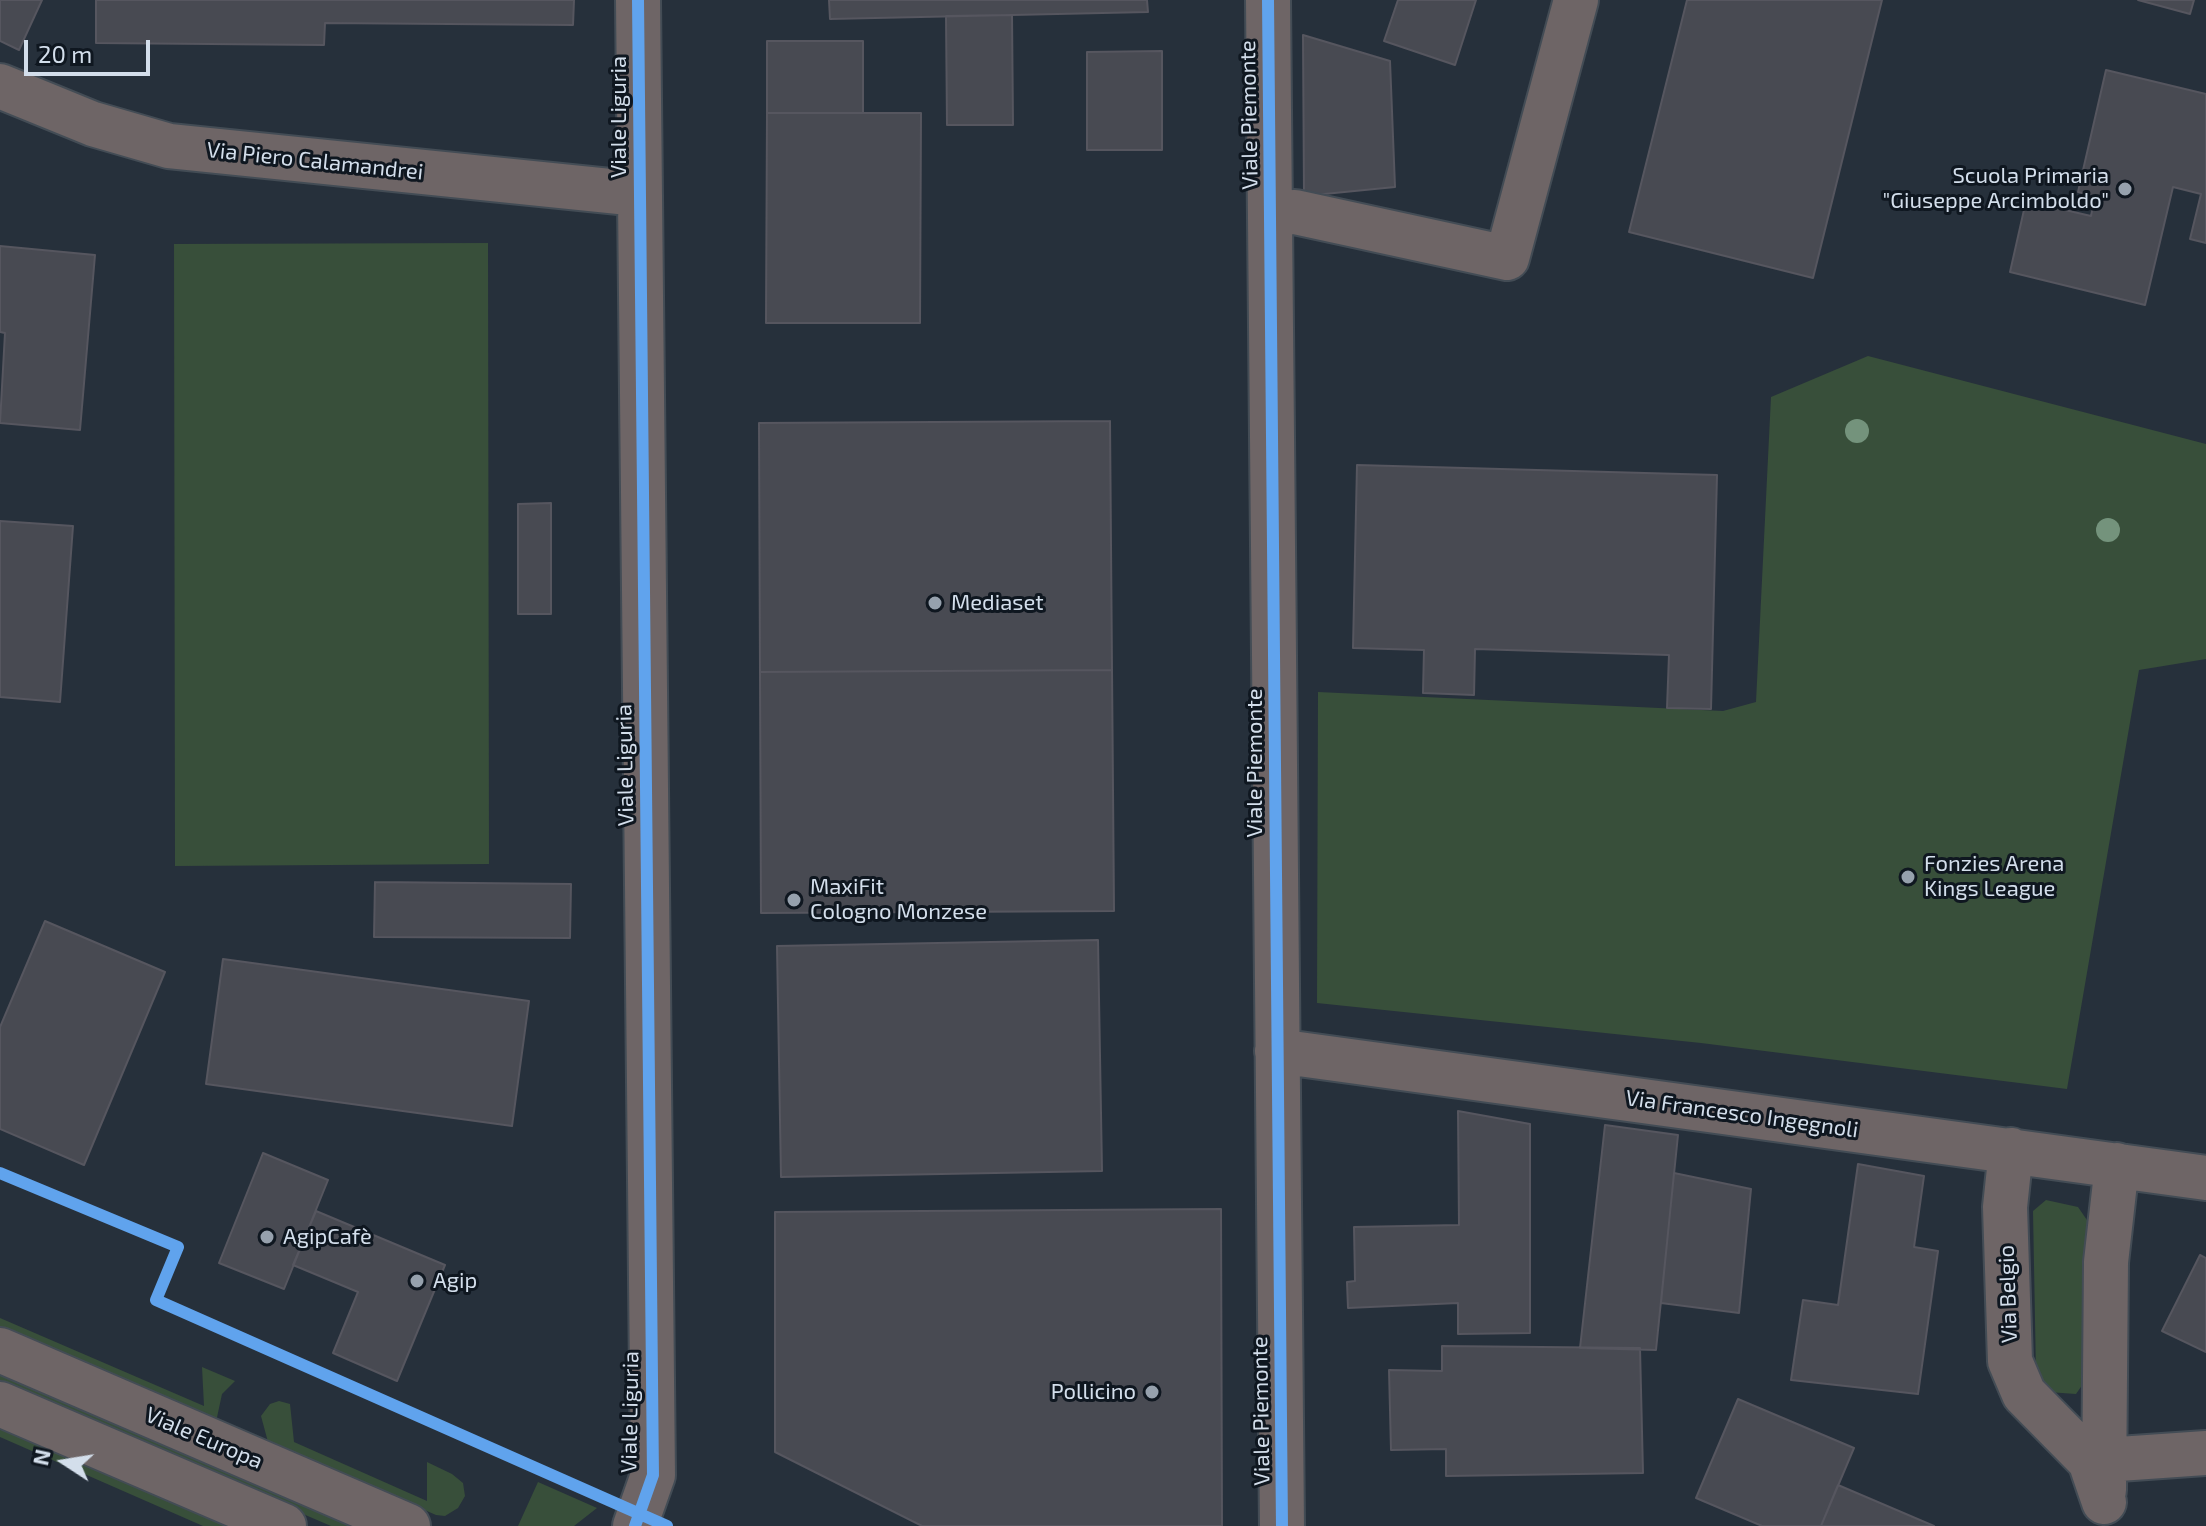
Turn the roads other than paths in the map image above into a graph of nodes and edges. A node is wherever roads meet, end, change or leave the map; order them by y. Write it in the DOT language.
graph roads {
  1 [pos="638,0"];
  2 [pos="1268,0"];
  3 [pos="1576,0"];
  4 [pos="0,86"];
  5 [pos="639,194"];
  6 [pos="1270,213"];
  7 [pos="1277,1051"];
  8 [pos="2011,1150"];
  9 [pos="2117,1165"];
  10 [pos="2206,1178"];
  11 [pos="0,1350"];
  12 [pos="0,1404"];
  13 [pos="2206,1453"];
  14 [pos="2100,1487"];
  15 [pos="284,1526"];
  16 [pos="408,1526"];
  17 [pos="635,1526"];
  18 [pos="1282,1526"];
  1 -- 5 [label="street, Viale Liguria"];
  2 -- 6 [label="street, Viale Piemonte"];
  3 -- 6 [label="street"];
  4 -- 5 [label="street, Via Piero Calamandrei"];
  5 -- 17 [label="street, Viale Liguria"];
  6 -- 7 [label="street, Viale Piemonte"];
  7 -- 8 [label="street, Via Francesco Ingegnoli"];
  7 -- 18 [label="street, Viale Piemonte"];
  8 -- 9 [label="street, Via Francesco Ingegnoli"];
  8 -- 14 [label="street, Via Belgio"];
  9 -- 10 [label="street, Via Francesco Ingegnoli"];
  9 -- 14 [label="street"];
  11 -- 16 [label="street, Viale Europa"];
  12 -- 15 [label="street"];
  13 -- 14 [label="street"];
}
